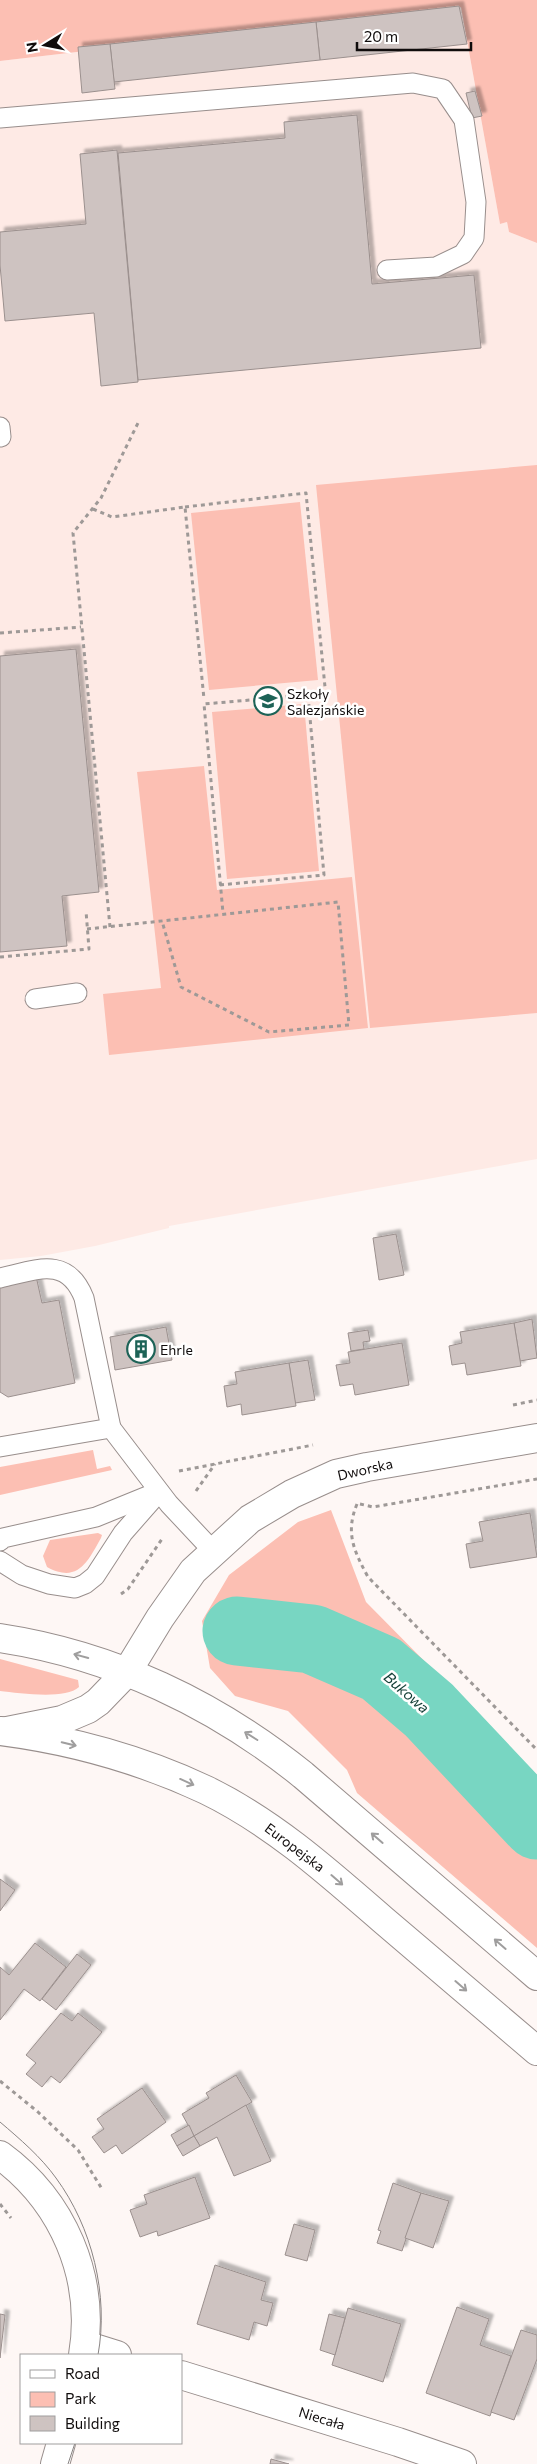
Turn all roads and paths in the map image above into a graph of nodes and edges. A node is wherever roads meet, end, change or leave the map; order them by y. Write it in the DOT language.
graph roads {
  1 [pos="0,118"];
  2 [pos="386,270"];
  3 [pos="139,420"];
  4 [pos="185,507"];
  5 [pos="93,508"];
  6 [pos="82,627"];
  7 [pos="0,633"];
  8 [pos="325,688"];
  9 [pos="204,699"];
  10 [pos="220,885"];
  11 [pos="86,911"];
  12 [pos="223,914"];
  13 [pos="162,921"];
  14 [pos="110,927"];
  15 [pos="87,929"];
  16 [pos="0,957"];
  17 [pos="77,993"];
  18 [pos="35,999"];
  19 [pos="0,1278"];
  20 [pos="111,1428"];
  21 [pos="537,1438"];
  22 [pos="0,1447"];
  23 [pos="537,1479"];
  24 [pos="159,1492"];
  25 [pos="356,1497"];
  26 [pos="357,1504"];
  27 [pos="0,1541"];
  28 [pos="213,1551"];
  29 [pos="0,1561"];
  30 [pos="0,1638"];
  31 [pos="127,1672"];
  32 [pos="2,1731"];
  33 [pos="537,1750"];
  34 [pos="537,1976"];
  35 [pos="537,2051"];
  36 [pos="0,2081"];
  37 [pos="0,2155"];
  38 [pos="102,2189"];
  39 [pos="0,2203"];
  40 [pos="11,2218"];
  41 [pos="84,2350"];
  42 [pos="110,2354"];
  43 [pos="182,2375"];
  44 [pos="61,2444"];
  45 [pos="55,2464"];
  46 [pos="462,2464"];
  1 -- 2 [label="lane"];
  3 -- 5 [label="path"];
  4 -- 5 [label="path"];
  4 -- 8 [label="path"];
  4 -- 9 [label="path"];
  5 -- 6 [label="path"];
  6 -- 7 [label="path"];
  6 -- 14 [label="path"];
  10 -- 10 [label="path"];
  10 -- 12 [label="path"];
  11 -- 15 [label="path"];
  12 -- 13 [label="path"];
  12 -- 13 [label="path"];
  13 -- 14 [label="path"];
  14 -- 15 [label="path"];
  15 -- 16 [label="path"];
  17 -- 18 [label="lane"];
  19 -- 20 [label="lane"];
  20 -- 22 [label="lane"];
  20 -- 24 [label="lane"];
  21 -- 28 [label="main road, Dworska"];
  23 -- 26 [label="path"];
  24 -- 27 [label="lane"];
  24 -- 28 [label="lane"];
  24 -- 29 [label="lane"];
  25 -- 26 [label="path"];
  26 -- 33 [label="path"];
  28 -- 31 [label="main road, Dworska"];
  31 -- 30 [label="main road, one-way"];
  31 -- 32 [label="main road, Europejska"];
  34 -- 31 [label="main road, one-way"];
  32 -- 35 [label="main road, Europejska, one-way"];
  36 -- 38 [label="path"];
  37 -- 41 [label="main road"];
  39 -- 40 [label="path"];
  41 -- 42 [label="main road"];
  43 -- 46 [label="main road, Niecała"];
  44 -- 45 [label="main road"];
}
